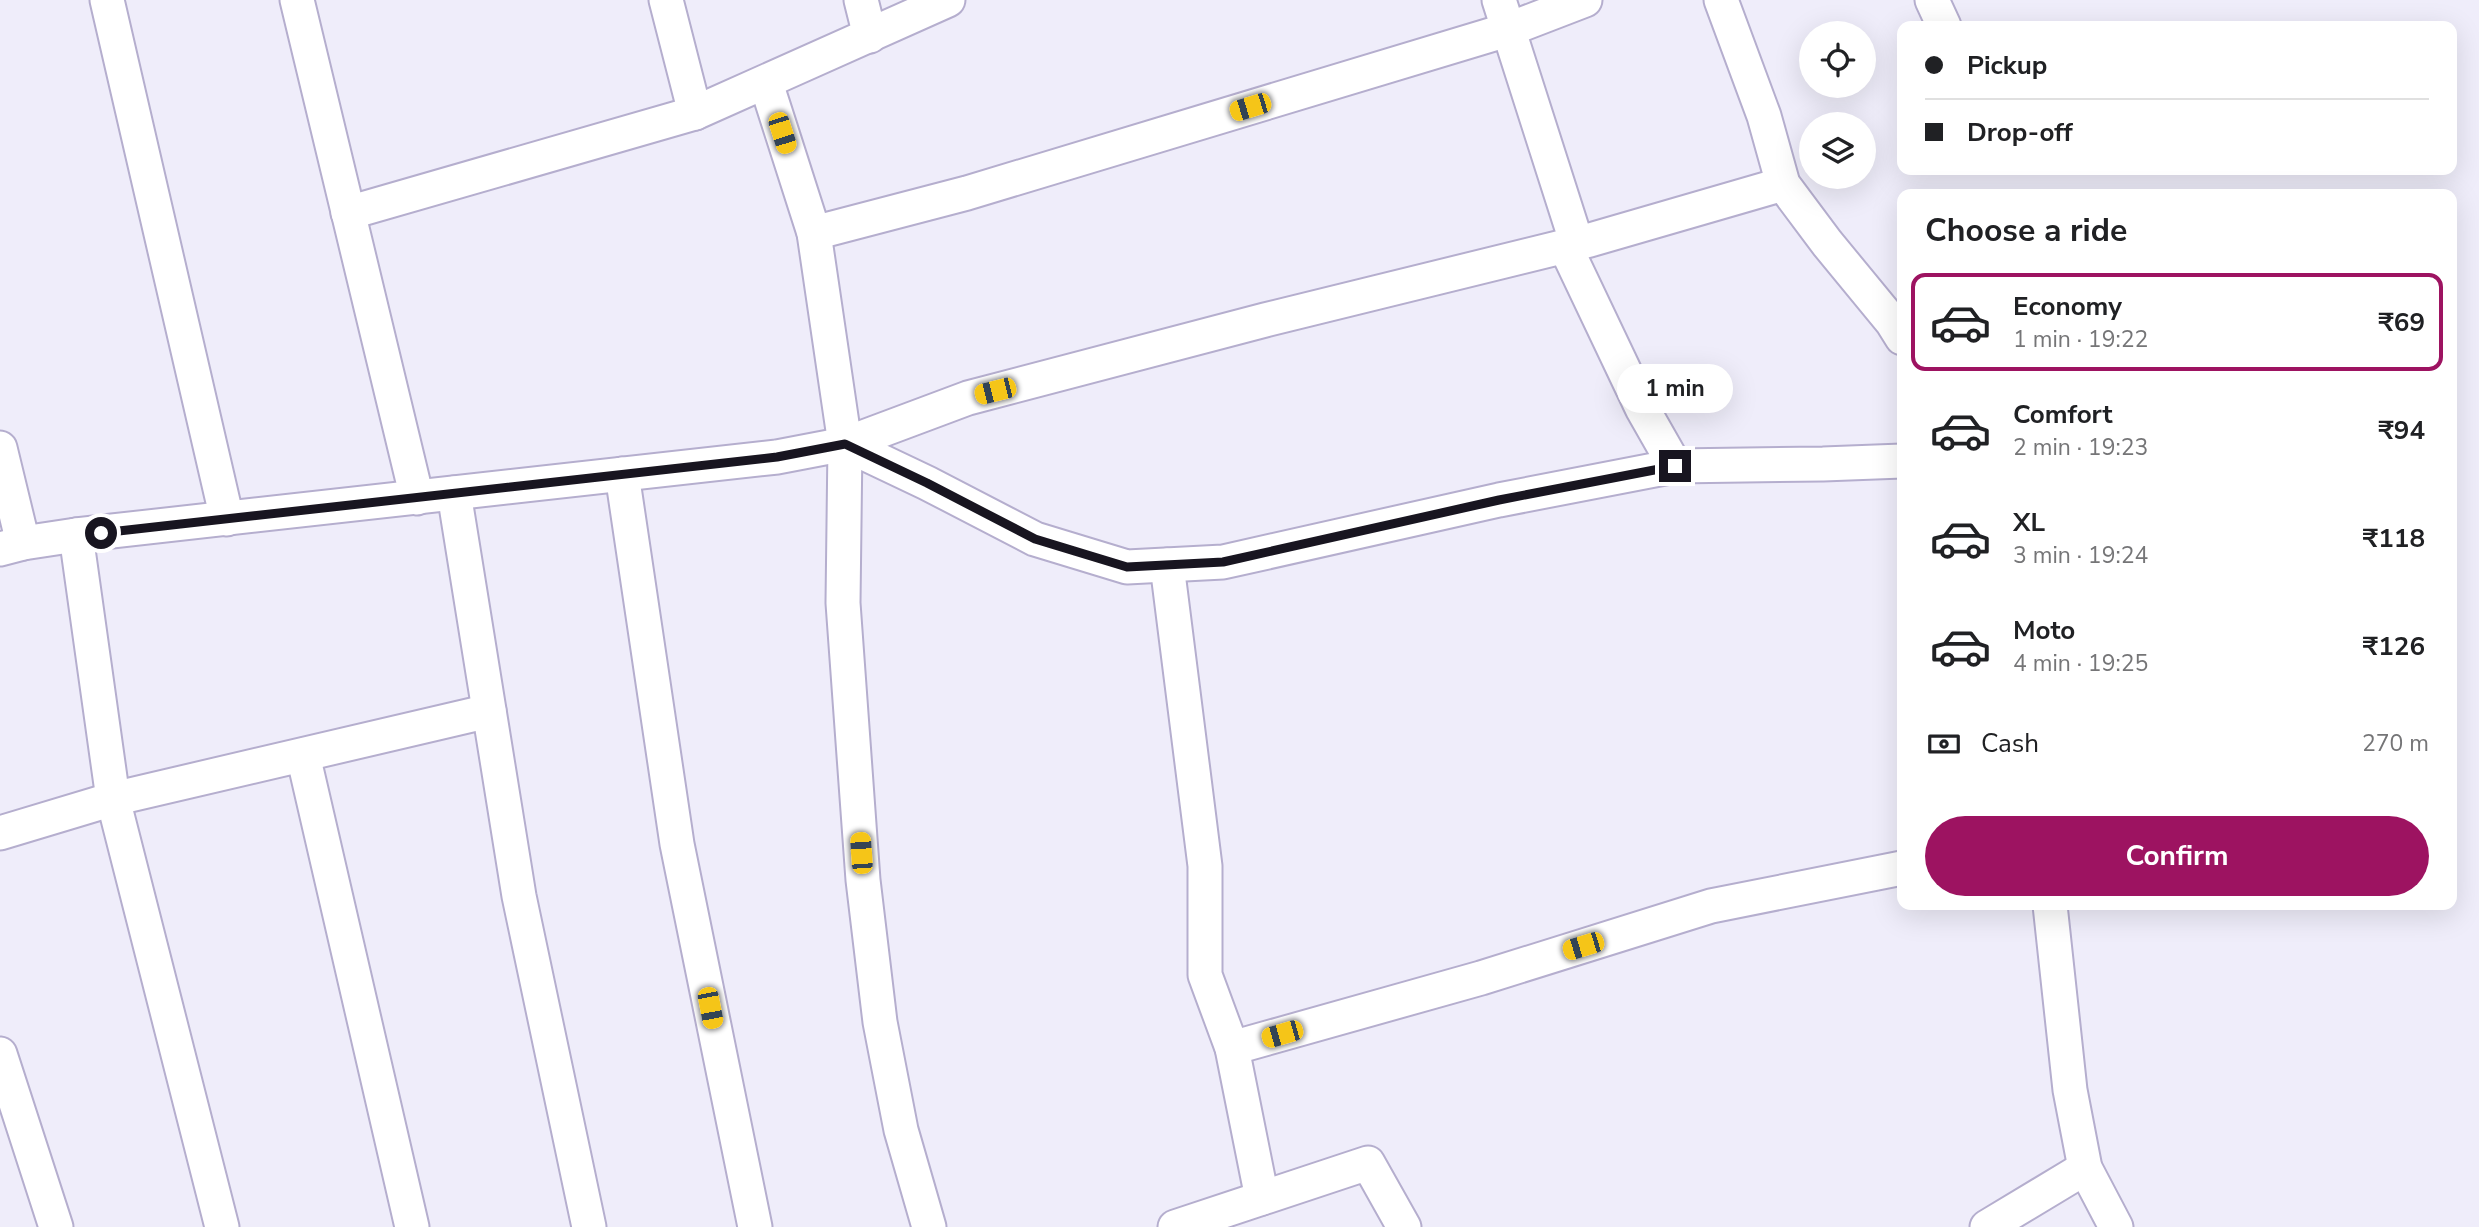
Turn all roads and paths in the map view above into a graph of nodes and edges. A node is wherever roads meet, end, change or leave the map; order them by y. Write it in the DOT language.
graph roads {
  1 [pos="107,0"];
  2 [pos="297,0"];
  3 [pos="666,0"];
  4 [pos="861,0"];
  5 [pos="948,0"];
  6 [pos="1586,0"];
  7 [pos="1721,0"];
  8 [pos="1932,0"];
  9 [pos="1503,15"];
  10 [pos="1942,21"];
  11 [pos="870,36"];
  12 [pos="766,83"];
  13 [pos="695,113"];
  14 [pos="1783,184"];
  15 [pos="348,213"];
  16 [pos="814,233"];
  17 [pos="1571,245"];
  18 [pos="1897,330"];
  19 [pos="845,444"];
  20 [pos="0,448"];
  21 [pos="1897,461"];
  22 [pos="1675,466"];
  23 [pos="622,474"];
  24 [pos="454,494"];
  25 [pos="417,498"];
  26 [pos="227,519"];
  27 [pos="76,535"];
  28 [pos="11,546"];
  29 [pos="1167,565"];
  30 [pos="489,711"];
  31 [pos="303,755"];
  32 [pos="113,799"];
  33 [pos="0,833"];
  34 [pos="1897,869"];
  35 [pos="2051,910"];
  36 [pos="1232,1048"];
  37 [pos="0,1054"];
  38 [pos="2085,1168"];
  39 [pos="1262,1198"];
  40 [pos="56,1227"];
  41 [pos="222,1227"];
  42 [pos="412,1227"];
  43 [pos="589,1227"];
  44 [pos="755,1227"];
  45 [pos="929,1227"];
  46 [pos="1175,1227"];
  47 [pos="1404,1227"];
  48 [pos="1987,1227"];
  49 [pos="2116,1227"];
  1 -- 26 [label="street"];
  2 -- 15 [label="street"];
  3 -- 13 [label="street"];
  4 -- 11 [label="street"];
  5 -- 11 [label="street"];
  6 -- 9 [label="street"];
  7 -- 14 [label="street"];
  8 -- 10 [label="street"];
  9 -- 16 [label="street"];
  9 -- 17 [label="street"];
  11 -- 12 [label="street"];
  12 -- 13 [label="street"];
  12 -- 16 [label="street"];
  13 -- 15 [label="street"];
  14 -- 17 [label="street"];
  14 -- 18 [label="street"];
  15 -- 25 [label="street"];
  16 -- 19 [label="street"];
  17 -- 19 [label="street"];
  17 -- 22 [label="street"];
  19 -- 23 [label="street"];
  19 -- 29 [label="street"];
  19 -- 45 [label="street"];
  20 -- 28 [label="street"];
  21 -- 22 [label="street"];
  22 -- 29 [label="street"];
  23 -- 24 [label="street"];
  23 -- 44 [label="street"];
  24 -- 25 [label="street"];
  24 -- 30 [label="street"];
  25 -- 26 [label="street"];
  26 -- 27 [label="street"];
  27 -- 28 [label="street"];
  27 -- 32 [label="street"];
  29 -- 36 [label="street"];
  30 -- 31 [label="street"];
  30 -- 43 [label="street"];
  31 -- 32 [label="street"];
  31 -- 42 [label="street"];
  32 -- 33 [label="street"];
  32 -- 41 [label="street"];
  34 -- 36 [label="street"];
  35 -- 38 [label="street"];
  36 -- 39 [label="street"];
  37 -- 40 [label="street"];
  38 -- 48 [label="street"];
  38 -- 49 [label="street"];
  39 -- 46 [label="street"];
  39 -- 47 [label="street"];
}
